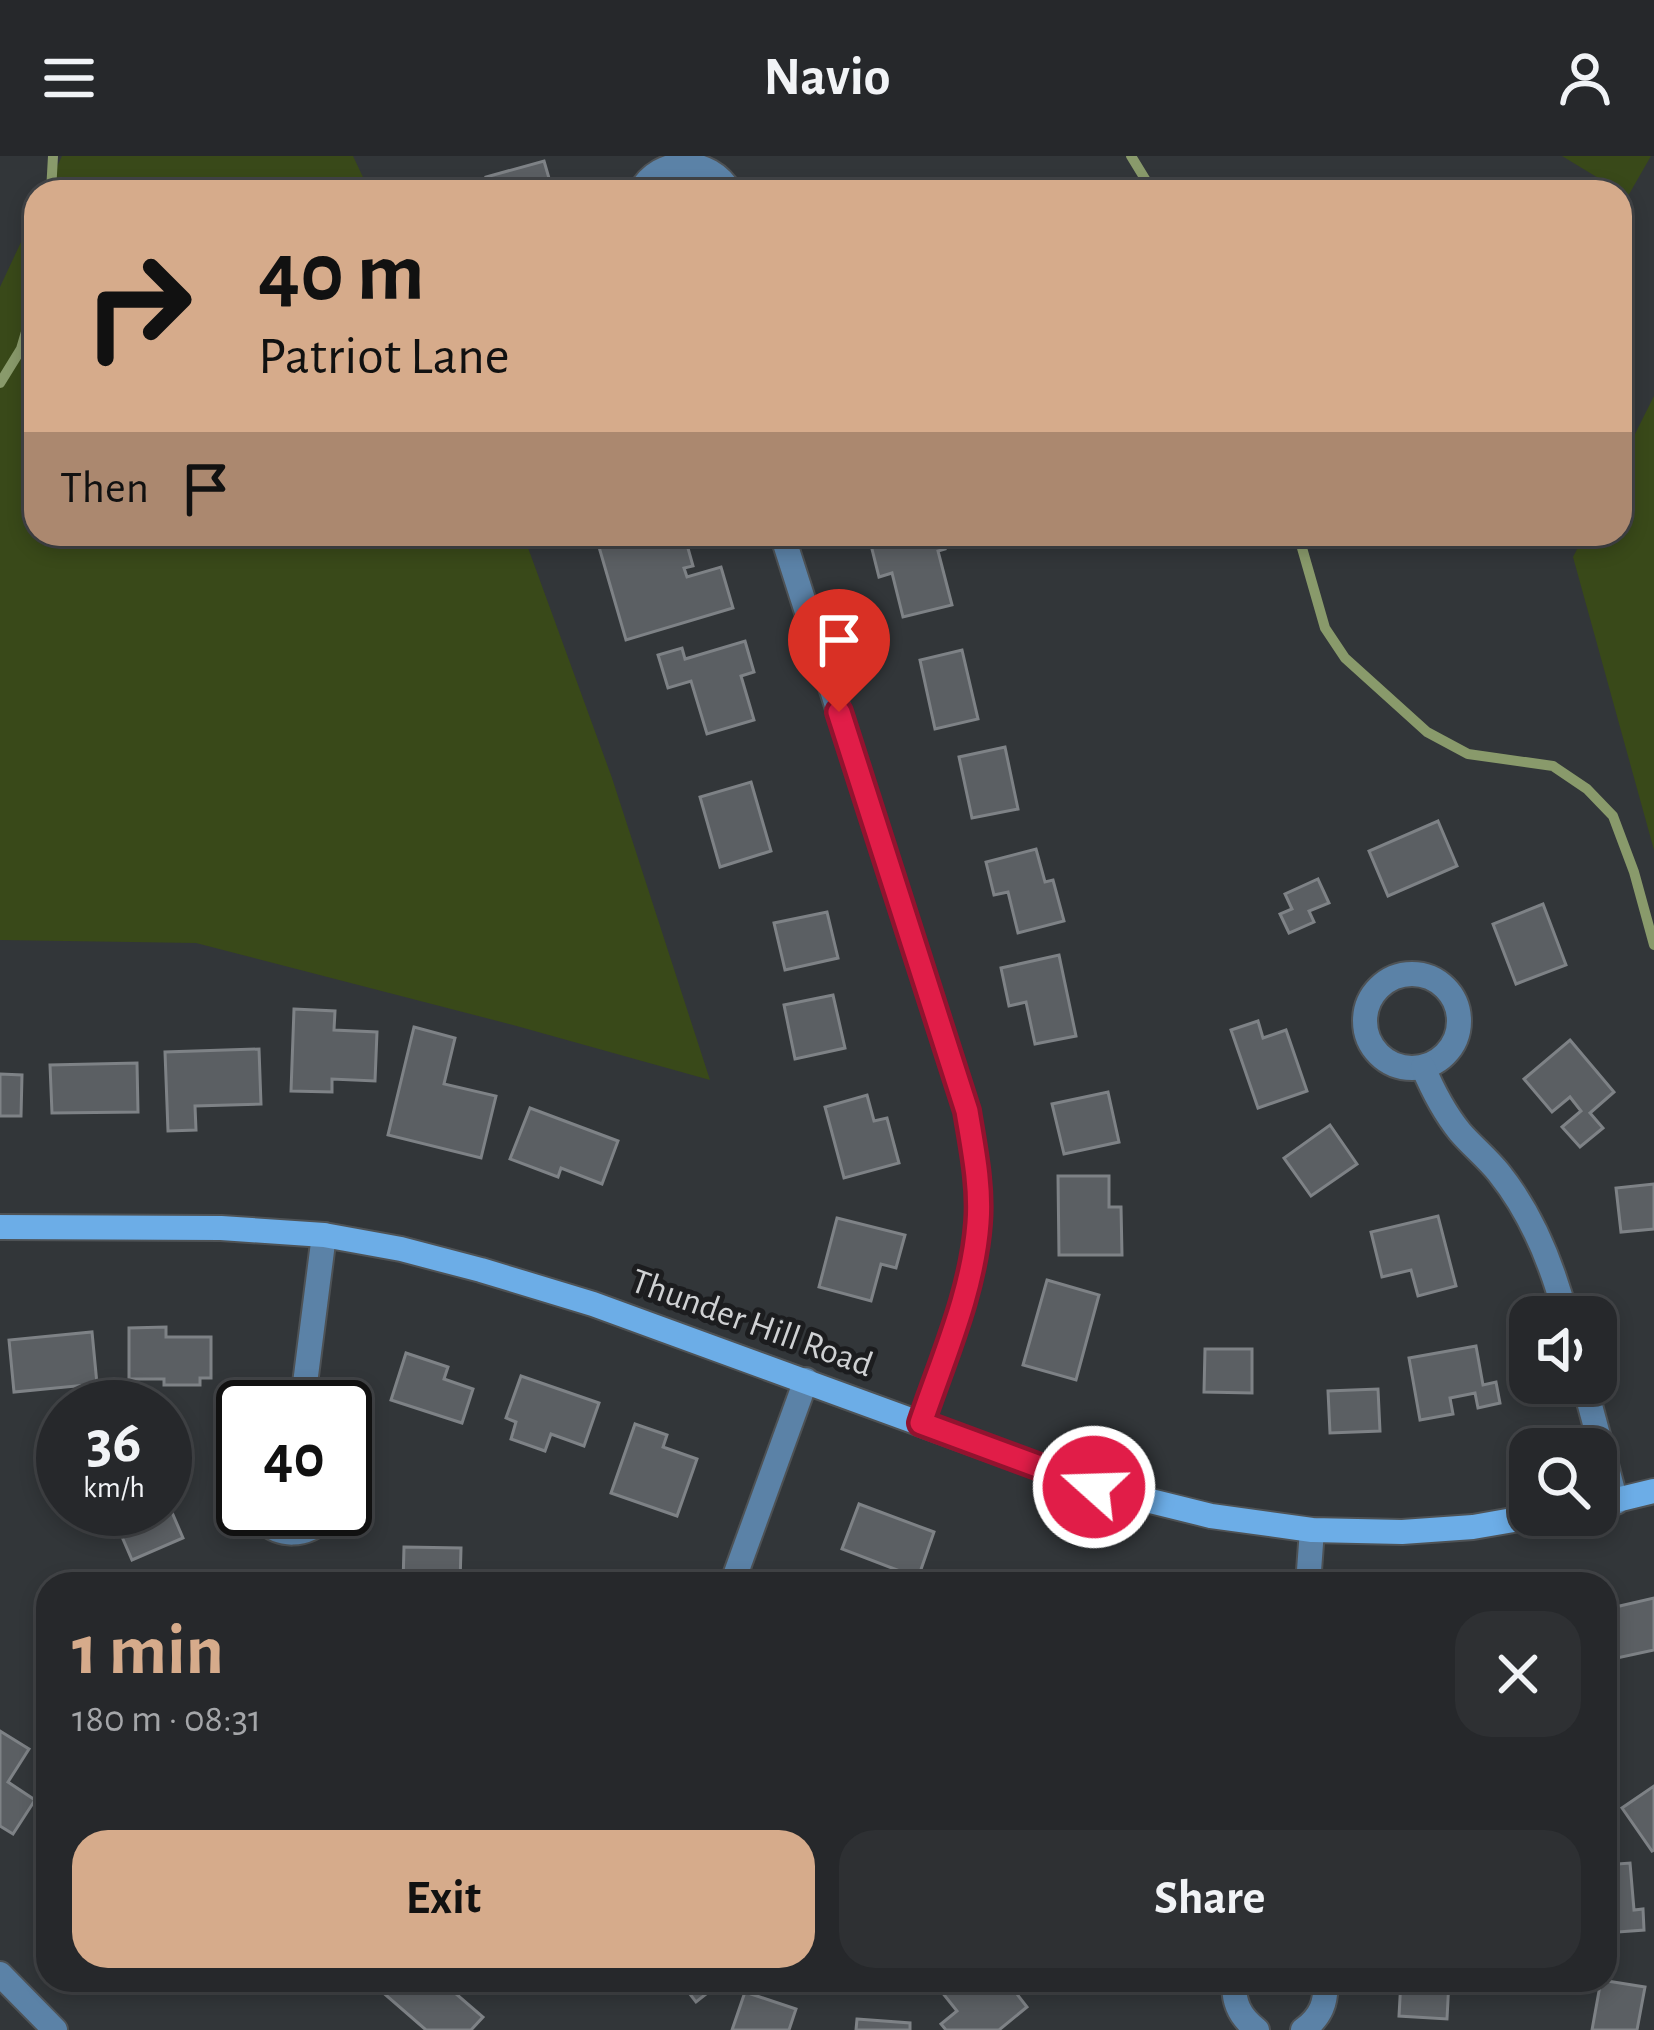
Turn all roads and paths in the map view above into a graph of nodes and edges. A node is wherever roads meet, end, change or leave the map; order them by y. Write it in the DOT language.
graph roads {
  1 [pos="647,180"];
  2 [pos="724,180"];
  3 [pos="786,546"];
  4 [pos="1423,1067"];
  5 [pos="0,1227"];
  6 [pos="324,1235"];
  7 [pos="1559,1296"];
  8 [pos="305,1380"];
  9 [pos="806,1380"];
  10 [pos="921,1423"];
  11 [pos="1654,1491"];
  12 [pos="1617,1500"];
  13 [pos="1509,1521"];
  14 [pos="1312,1530"];
  15 [pos="737,1572"];
  16 [pos="1309,1572"];
  17 [pos="0,1974"];
  18 [pos="1233,1992"];
  19 [pos="1326,1992"];
  20 [pos="55,2030"];
  21 [pos="1256,2030"];
  22 [pos="1303,2030"];
  1 -- 2 [label="street"];
  3 -- 10 [label="street"];
  4 -- 7 [label="street"];
  5 -- 6 [label="street, Thunder Hill Road"];
  6 -- 8 [label="street"];
  6 -- 9 [label="street, Thunder Hill Road"];
  9 -- 10 [label="street, Thunder Hill Road"];
  9 -- 15 [label="street"];
  10 -- 14 [label="street, Thunder Hill Road"];
  11 -- 12 [label="street"];
  13 -- 14 [label="street, Thunder Hill Road"];
  14 -- 16 [label="street"];
  17 -- 20 [label="street"];
  18 -- 21 [label="street"];
  19 -- 22 [label="street"];
}
